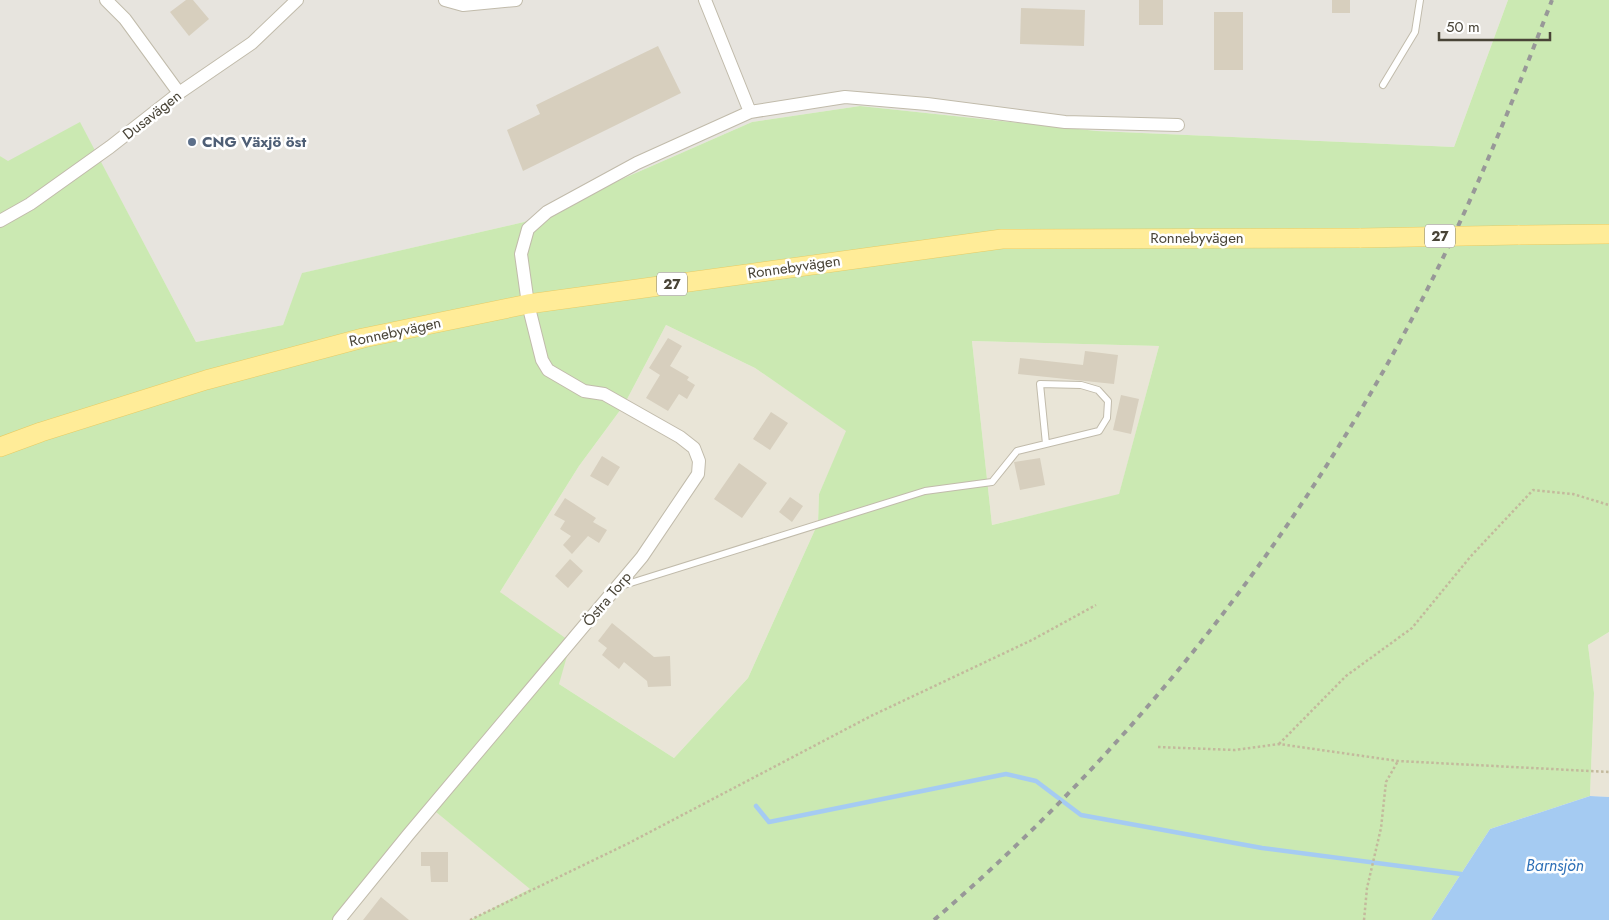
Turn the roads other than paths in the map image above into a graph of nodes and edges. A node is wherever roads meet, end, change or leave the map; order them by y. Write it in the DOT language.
graph roads {
  1 [pos="106,0"];
  2 [pos="297,0"];
  3 [pos="445,0"];
  4 [pos="516,0"];
  5 [pos="706,0"];
  6 [pos="1420,0"];
  7 [pos="1383,85"];
  8 [pos="179,93"];
  9 [pos="750,112"];
  10 [pos="1178,124"];
  11 [pos="0,220"];
  12 [pos="1609,234"];
  13 [pos="528,304"];
  14 [pos="1046,444"];
  15 [pos="0,447"];
  16 [pos="615,588"];
  17 [pos="339,920"];
  1 -- 8 [label="street"];
  2 -- 8 [label="street, Dusavägen"];
  3 -- 4 [label="street"];
  5 -- 9 [label="street"];
  6 -- 7 [label="lane"];
  8 -- 11 [label="street, Dusavägen"];
  9 -- 10 [label="street, Östra Torp"];
  9 -- 13 [label="street, Östra Torp"];
  12 -- 13 [label="main road, Ronnebyvägen / 27, bridge"];
  13 -- 15 [label="main road, Ronnebyvägen / 27"];
  13 -- 16 [label="street, Östra Torp"];
  14 -- 14 [label="lane"];
  14 -- 16 [label="lane"];
  16 -- 17 [label="street, Östra Torp"];
}
